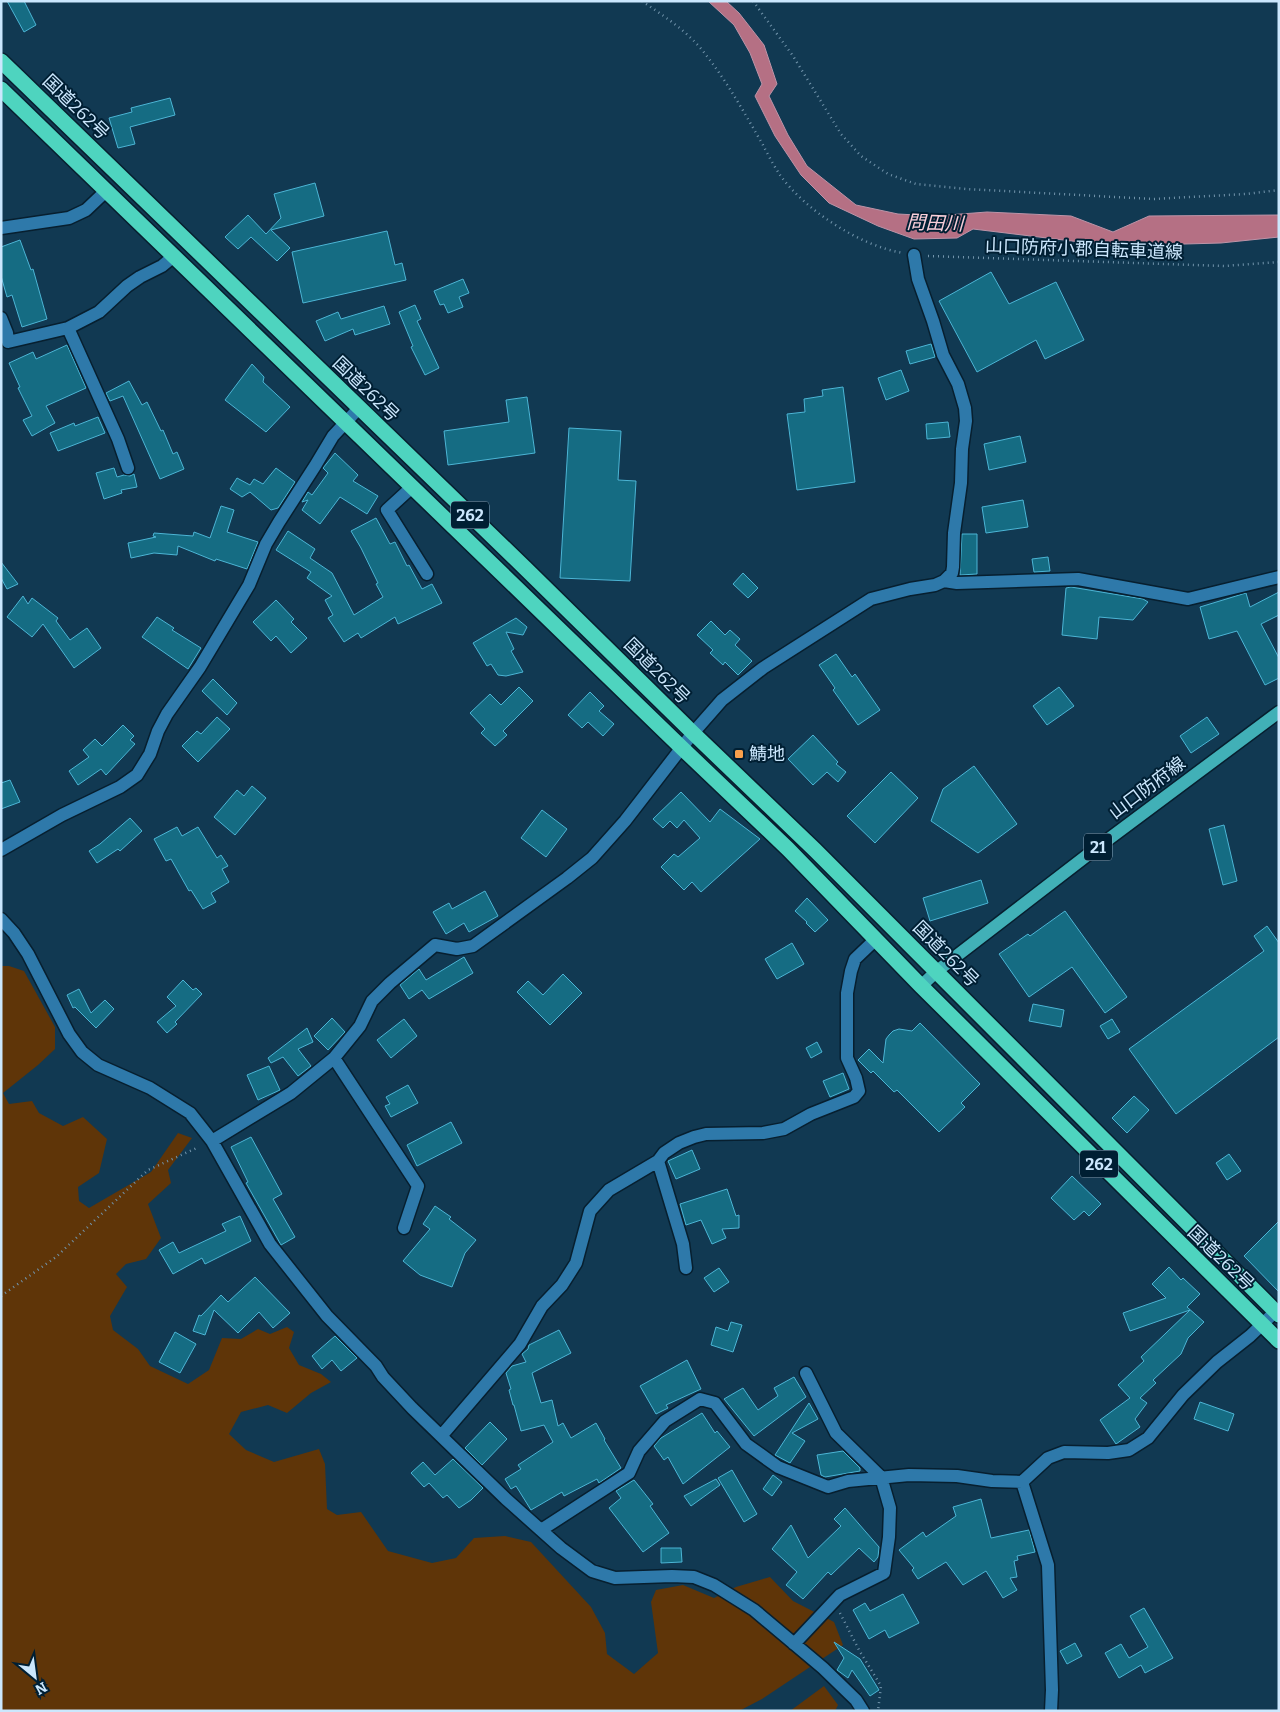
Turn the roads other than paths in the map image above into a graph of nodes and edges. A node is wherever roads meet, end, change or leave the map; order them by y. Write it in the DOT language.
graph roads {
  1 [pos="1,61"];
  2 [pos="1,89"];
  3 [pos="106,191"];
  4 [pos="1,228"];
  5 [pos="914,255"];
  6 [pos="174,256"];
  7 [pos="1,318"];
  8 [pos="68,328"];
  9 [pos="359,408"];
  10 [pos="345,423"];
  11 [pos="128,468"];
  12 [pos="412,487"];
  13 [pos="427,574"];
  14 [pos="1279,577"];
  15 [pos="944,581"];
  16 [pos="1279,712"];
  17 [pos="693,733"];
  18 [pos="682,748"];
  19 [pos="1,850"];
  20 [pos="1,919"];
  21 [pos="876,939"];
  22 [pos="937,971"];
  23 [pos="920,986"];
  24 [pos="334,1058"];
  25 [pos="212,1141"];
  26 [pos="658,1161"];
  27 [pos="404,1228"];
  28 [pos="686,1268"];
  29 [pos="1277,1314"];
  30 [pos="1262,1324"];
  31 [pos="1279,1341"];
  32 [pos="806,1373"];
  33 [pos="442,1435"];
  34 [pos="882,1477"];
  35 [pos="1022,1482"];
  36 [pos="541,1530"];
  37 [pos="794,1644"];
  38 [pos="863,1711"];
  39 [pos="1051,1711"];
  1 -- 9 [label="highway, 国道262号 / 262"];
  2 -- 3 [label="highway, 国道262号 / 262"];
  3 -- 4 [label="street"];
  3 -- 6 [label="highway, 国道262号 / 262"];
  5 -- 15 [label="street"];
  6 -- 8 [label="street"];
  6 -- 10 [label="highway, 国道262号 / 262"];
  7 -- 8 [label="street"];
  8 -- 11 [label="street"];
  9 -- 10 [label="street"];
  9 -- 17 [label="highway, 国道262号 / 262"];
  10 -- 12 [label="highway, 国道262号 / 262"];
  10 -- 19 [label="street"];
  12 -- 13 [label="street"];
  12 -- 18 [label="highway, 国道262号 / 262"];
  14 -- 15 [label="street"];
  15 -- 17 [label="street"];
  16 -- 22 [label="main road, 山口防府線 / 21"];
  17 -- 18 [label="street"];
  17 -- 22 [label="highway, 国道262号 / 262"];
  18 -- 21 [label="highway, 国道262号 / 262"];
  18 -- 24 [label="street"];
  20 -- 25 [label="street"];
  21 -- 23 [label="highway, 国道262号 / 262"];
  21 -- 26 [label="street"];
  22 -- 23 [label="main road, 山口防府線 / 21"];
  22 -- 29 [label="highway, 国道262号 / 262"];
  23 -- 30 [label="highway, 国道262号 / 262"];
  24 -- 25 [label="street"];
  24 -- 27 [label="street"];
  25 -- 33 [label="street"];
  26 -- 28 [label="street"];
  26 -- 33 [label="street"];
  29 -- 30 [label="street"];
  30 -- 31 [label="highway, 国道262号 / 262"];
  30 -- 35 [label="street"];
  32 -- 34 [label="street"];
  33 -- 36 [label="street"];
  34 -- 35 [label="street"];
  34 -- 36 [label="street"];
  34 -- 37 [label="street"];
  35 -- 39 [label="street"];
  36 -- 37 [label="street"];
  37 -- 38 [label="street"];
}
